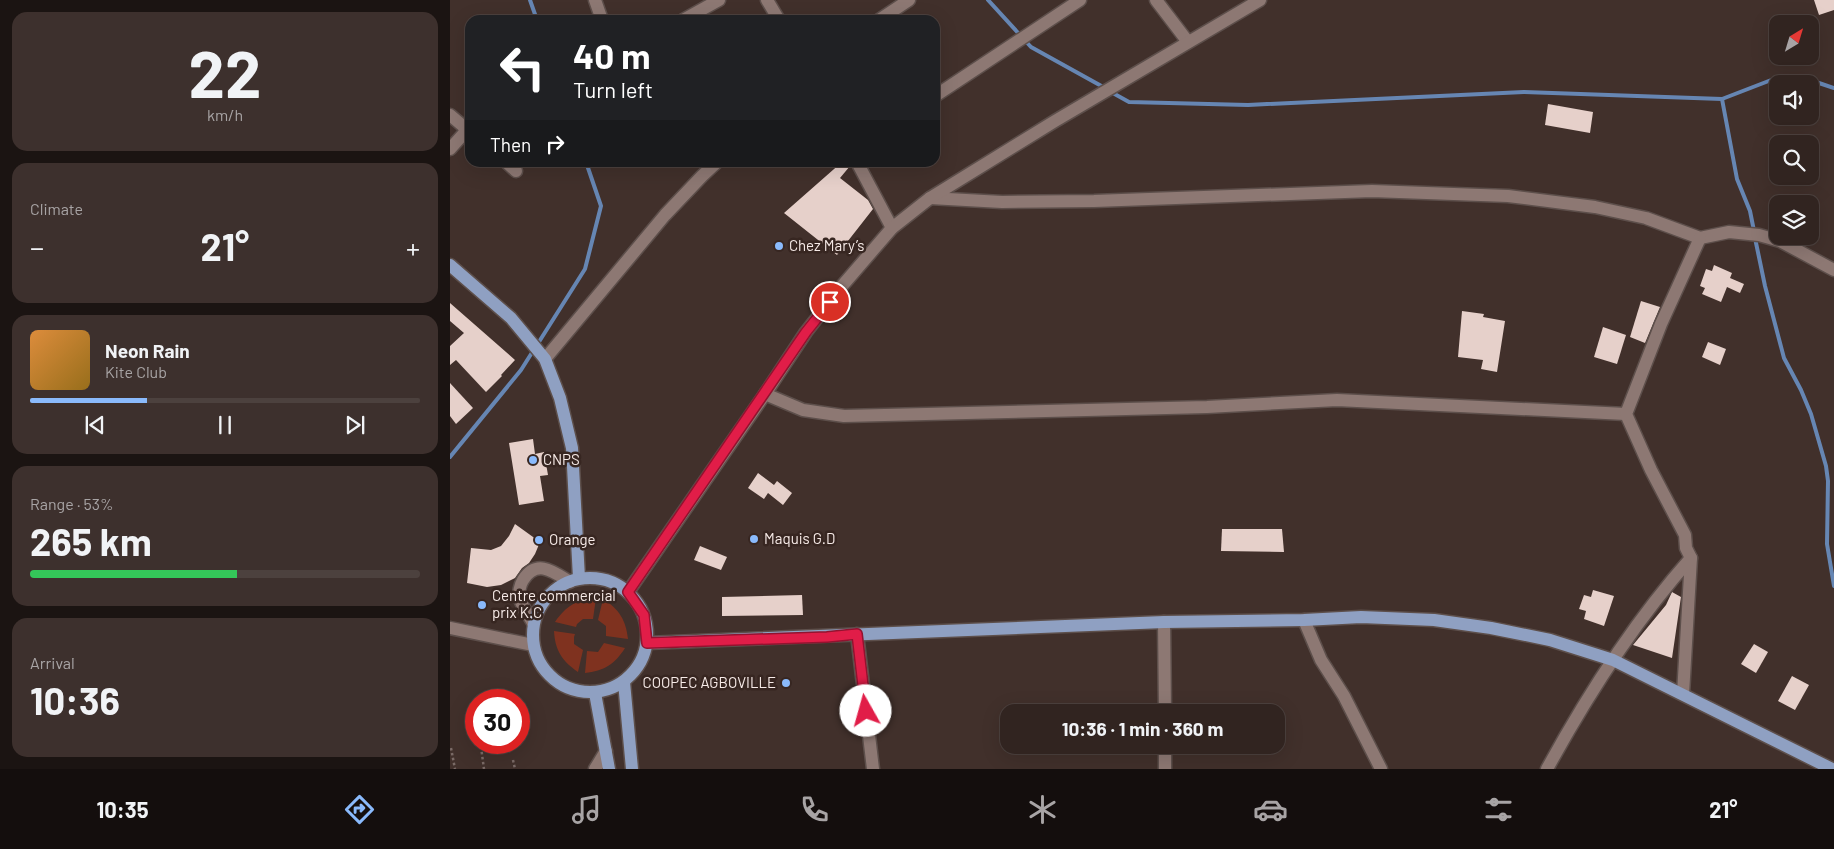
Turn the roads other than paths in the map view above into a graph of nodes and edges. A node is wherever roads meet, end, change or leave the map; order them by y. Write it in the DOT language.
graph roads {
  1 [pos="595,0"];
  2 [pos="719,0"];
  3 [pos="767,0"];
  4 [pos="909,0"];
  5 [pos="1080,0"];
  6 [pos="1156,0"];
  7 [pos="1260,0"];
  8 [pos="600,15"];
  9 [pos="692,15"];
  10 [pos="776,15"];
  11 [pos="886,15"];
  12 [pos="1188,42"];
  13 [pos="940,93"];
  14 [pos="450,115"];
  15 [pos="465,128"];
  16 [pos="465,135"];
  17 [pos="450,149"];
  18 [pos="712,167"];
  19 [pos="860,167"];
  20 [pos="930,198"];
  21 [pos="892,228"];
  22 [pos="1700,238"];
  23 [pos="450,265"];
  24 [pos="1834,270"];
  25 [pos="544,359"];
  26 [pos="765,394"];
  27 [pos="1626,414"];
  28 [pos="1691,558"];
  29 [pos="574,580"];
  30 [pos="628,592"];
  31 [pos="1304,620"];
  32 [pos="1164,622"];
  33 [pos="533,623"];
  34 [pos="450,628"];
  35 [pos="857,634"];
  36 [pos="647,643"];
  37 [pos="533,645"];
  38 [pos="1613,660"];
  39 [pos="624,682"];
  40 [pos="594,693"];
  41 [pos="1683,694"];
  42 [pos="1165,704"];
  43 [pos="606,751"];
  44 [pos="1165,754"];
  45 [pos="595,769"];
  46 [pos="609,769"];
  47 [pos="632,769"];
  48 [pos="873,769"];
  49 [pos="1165,769"];
  50 [pos="1381,769"];
  51 [pos="1547,769"];
  52 [pos="1832,769"];
  1 -- 8 [label="street"];
  2 -- 9 [label="street"];
  3 -- 10 [label="street"];
  4 -- 11 [label="street"];
  5 -- 13 [label="street"];
  6 -- 12 [label="street"];
  7 -- 12 [label="street"];
  12 -- 20 [label="street"];
  14 -- 15 [label="street"];
  16 -- 17 [label="street"];
  18 -- 25 [label="street"];
  19 -- 21 [label="street"];
  20 -- 21 [label="street"];
  20 -- 22 [label="street"];
  21 -- 26 [label="street"];
  22 -- 24 [label="street"];
  22 -- 27 [label="street"];
  23 -- 25 [label="main road"];
  25 -- 29 [label="main road"];
  26 -- 27 [label="street"];
  26 -- 30 [label="street"];
  27 -- 28 [label="street"];
  28 -- 38 [label="street"];
  28 -- 41 [label="street"];
  29 -- 30 [label="main road"];
  29 -- 33 [label="main road"];
  29 -- 33 [label="street"];
  30 -- 36 [label="main road"];
  31 -- 32 [label="main road"];
  31 -- 38 [label="main road"];
  31 -- 50 [label="street"];
  32 -- 35 [label="main road"];
  32 -- 42 [label="street"];
  33 -- 37 [label="main road"];
  34 -- 37 [label="street"];
  35 -- 36 [label="main road"];
  35 -- 48 [label="street"];
  36 -- 39 [label="main road"];
  37 -- 40 [label="main road"];
  38 -- 41 [label="main road"];
  38 -- 51 [label="street"];
  39 -- 40 [label="main road"];
  39 -- 47 [label="main road"];
  40 -- 43 [label="main road"];
  41 -- 52 [label="main road"];
  43 -- 45 [label="street"];
  43 -- 46 [label="main road"];
  44 -- 49 [label="street"];
}
